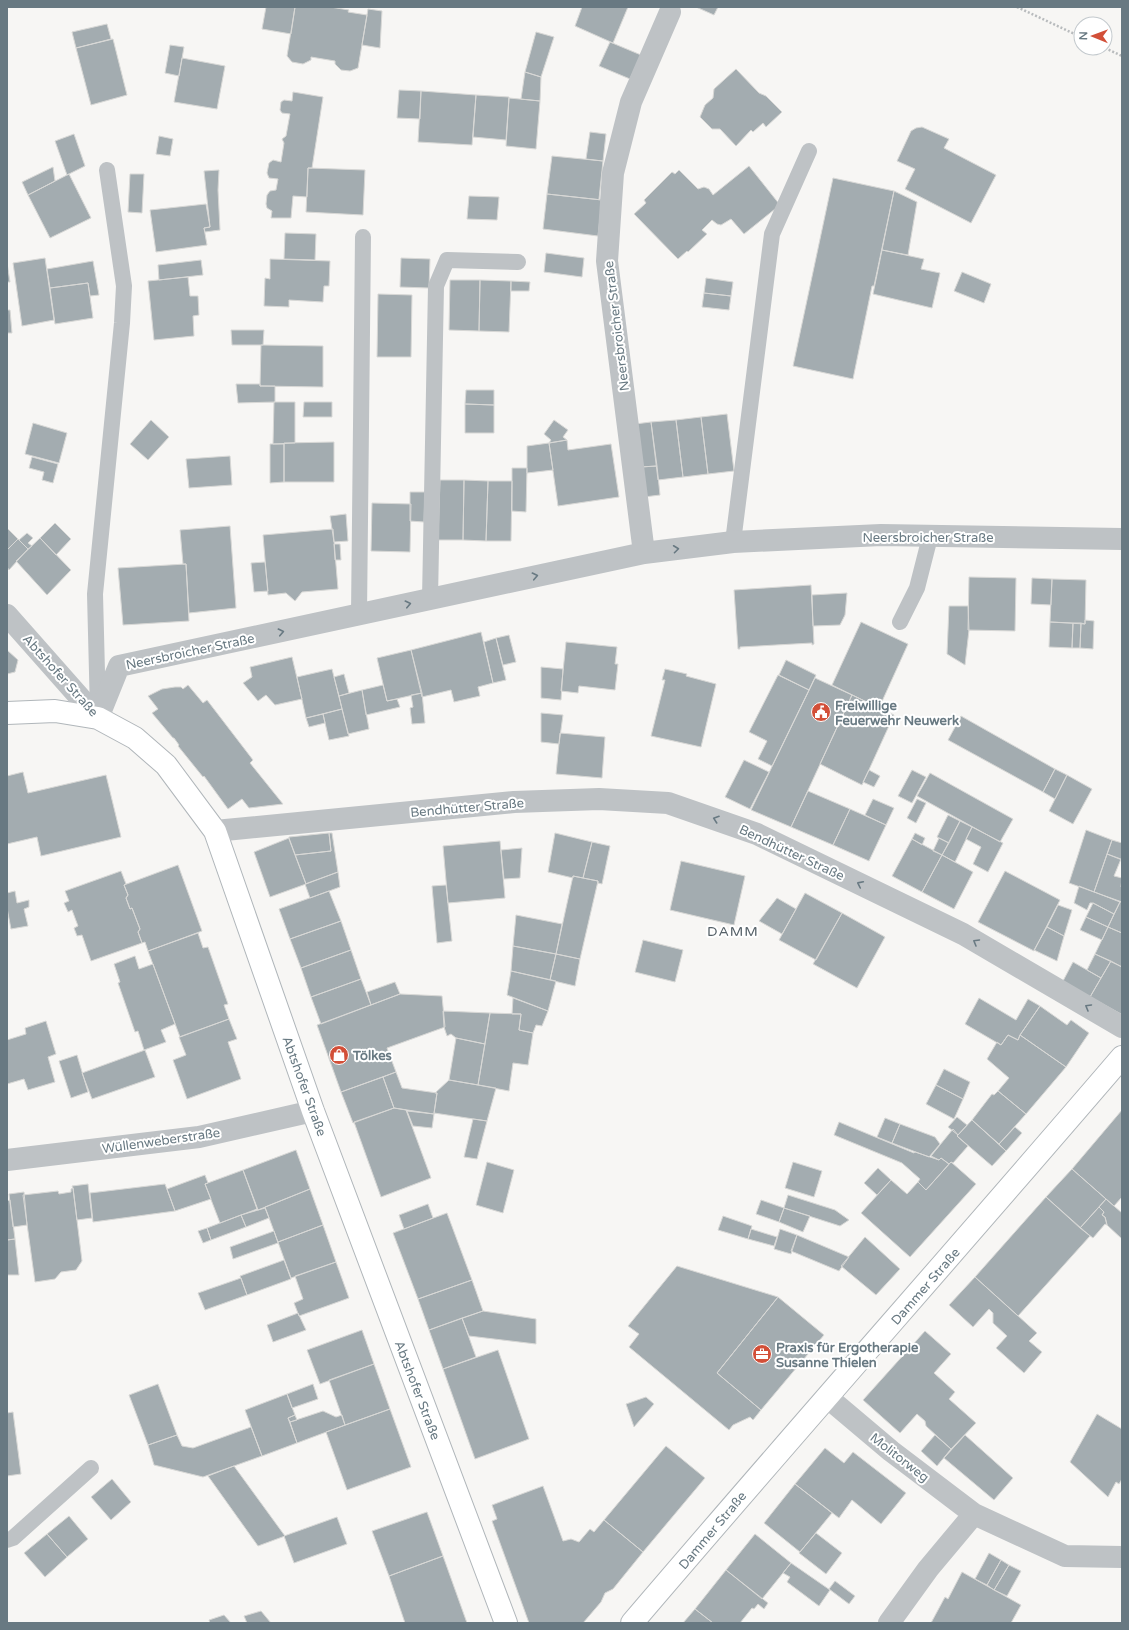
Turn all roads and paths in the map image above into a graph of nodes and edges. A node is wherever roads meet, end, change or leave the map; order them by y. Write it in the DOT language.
graph roads {
  1 [pos="1017,7"];
  2 [pos="670,12"];
  3 [pos="1073,33"];
  4 [pos="809,151"];
  5 [pos="107,170"];
  6 [pos="363,237"];
  7 [pos="518,262"];
  8 [pos="930,537"];
  9 [pos="1122,539"];
  10 [pos="733,542"];
  11 [pos="644,552"];
  12 [pos="430,599"];
  13 [pos="7,615"];
  14 [pos="359,615"];
  15 [pos="900,622"];
  16 [pos="7,713"];
  17 [pos="98,718"];
  18 [pos="215,831"];
  19 [pos="1122,1027"];
  20 [pos="1122,1057"];
  21 [pos="313,1111"];
  22 [pos="7,1160"];
  23 [pos="827,1397"];
  24 [pos="91,1468"];
  25 [pos="974,1514"];
  26 [pos="7,1540"];
  27 [pos="1122,1557"];
  28 [pos="506,1623"];
  29 [pos="632,1623"];
  30 [pos="889,1623"];
  1 -- 3 [label="path"];
  2 -- 11 [label="street, Neersbroicher Straße"];
  4 -- 10 [label="lane"];
  5 -- 17 [label="lane"];
  6 -- 14 [label="lane"];
  7 -- 12 [label="lane"];
  8 -- 9 [label="street, Neersbroicher Straße"];
  8 -- 10 [label="street, Neersbroicher Straße"];
  8 -- 15 [label="lane"];
  11 -- 10 [label="street, Neersbroicher Straße, one-way"];
  12 -- 11 [label="street, Neersbroicher Straße, one-way"];
  14 -- 12 [label="street, Neersbroicher Straße, one-way"];
  13 -- 17 [label="street, Abtshofer Straße"];
  17 -- 14 [label="street, Neersbroicher Straße, one-way"];
  16 -- 17 [label="street"];
  17 -- 18 [label="street, Abtshofer Straße"];
  19 -- 18 [label="street, Bendhütter Straße, one-way"];
  18 -- 21 [label="street, Abtshofer Straße"];
  20 -- 23 [label="street, Dammer Straße"];
  21 -- 22 [label="street, Wüllenweberstraße"];
  21 -- 28 [label="street, Abtshofer Straße"];
  23 -- 25 [label="street, Molitorweg"];
  23 -- 29 [label="street, Dammer Straße"];
  24 -- 26 [label="lane"];
  25 -- 27 [label="street, Molitorweg"];
  25 -- 30 [label="street"];
}
